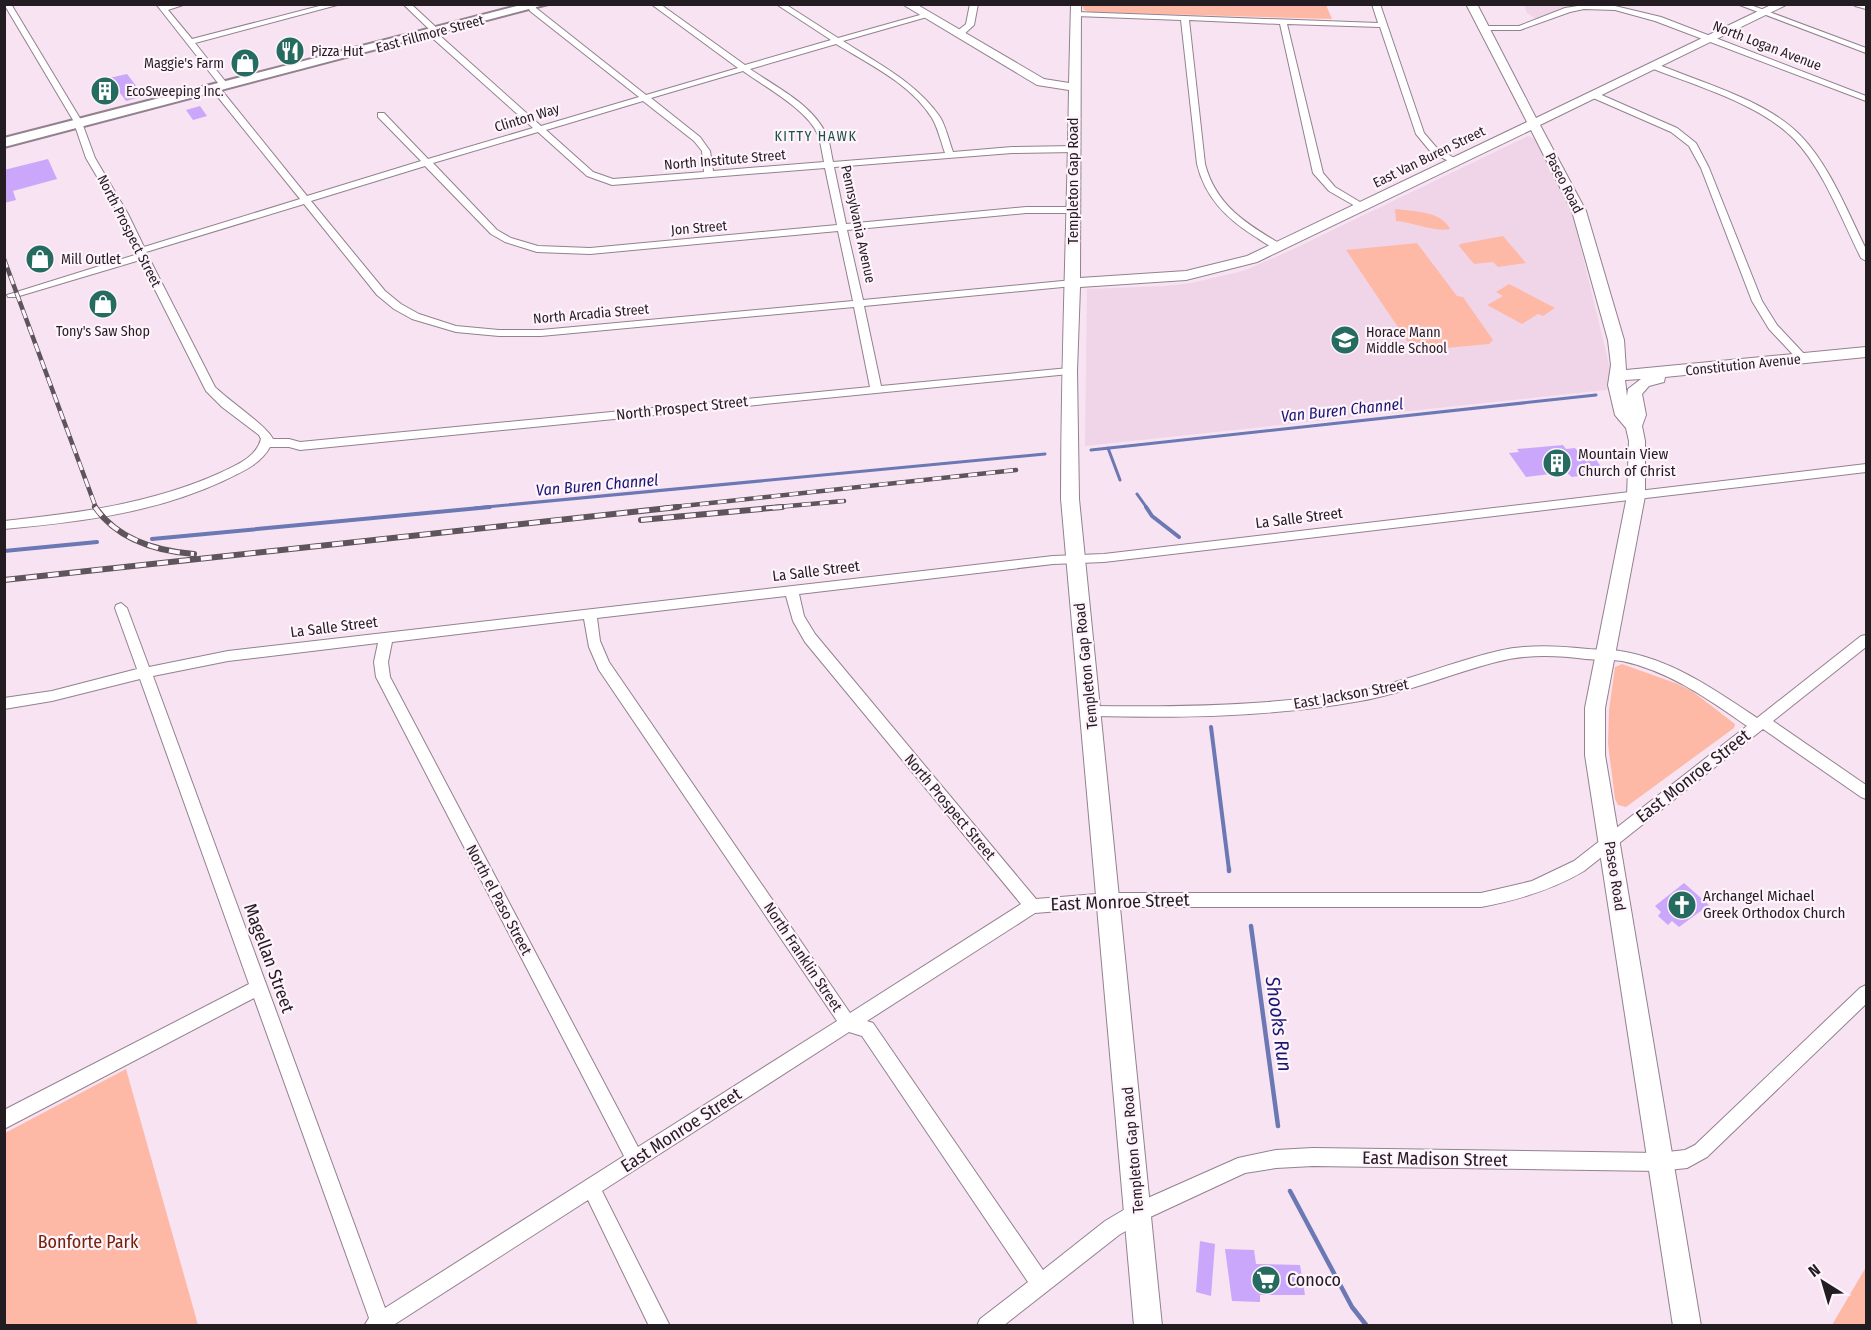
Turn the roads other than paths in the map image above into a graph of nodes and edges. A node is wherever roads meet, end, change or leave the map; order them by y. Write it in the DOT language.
graph roads {
  1 [pos="7,4"];
  2 [pos="183,4"];
  3 [pos="338,4"];
  4 [pos="406,4"];
  5 [pos="654,4"];
  6 [pos="779,4"];
  7 [pos="907,4"];
  8 [pos="974,4"];
  9 [pos="1376,4"];
  10 [pos="1471,4"];
  11 [pos="1740,4"];
  12 [pos="1783,4"];
  13 [pos="1858,4"];
  14 [pos="535,5"];
  15 [pos="161,7"];
  16 [pos="1866,8"];
  17 [pos="1076,9"];
  18 [pos="1764,13"];
  19 [pos="924,15"];
  20 [pos="1185,18"];
  21 [pos="18,20"];
  22 [pos="1283,21"];
  23 [pos="4,24"];
  24 [pos="1383,25"];
  25 [pos="1483,28"];
  26 [pos="434,33"];
  27 [pos="959,34"];
  28 [pos="1711,39"];
  29 [pos="836,41"];
  30 [pos="191,42"];
  31 [pos="1866,51"];
  32 [pos="1654,66"];
  33 [pos="744,69"];
  34 [pos="1074,87"];
  35 [pos="220,88"];
  36 [pos="1594,95"];
  37 [pos="645,98"];
  38 [pos="1866,99"];
  39 [pos="381,115"];
  40 [pos="78,124"];
  41 [pos="1533,124"];
  42 [pos="539,129"];
  43 [pos="4,143"];
  44 [pos="1074,149"];
  45 [pos="950,155"];
  46 [pos="1455,161"];
  47 [pos="425,163"];
  48 [pos="830,165"];
  49 [pos="709,175"];
  50 [pos="306,200"];
  51 [pos="1362,207"];
  52 [pos="1072,210"];
  53 [pos="844,228"];
  54 [pos="1279,247"];
  55 [pos="140,253"];
  56 [pos="1866,258"];
  57 [pos="1073,283"];
  58 [pos="12,295"];
  59 [pos="859,303"];
  60 [pos="1866,352"];
  61 [pos="1803,358"];
  62 [pos="1619,367"];
  63 [pos="1694,370"];
  64 [pos="1069,371"];
  65 [pos="1671,372"];
  66 [pos="876,388"];
  67 [pos="1635,418"];
  68 [pos="264,447"];
  69 [pos="1866,468"];
  70 [pos="1636,496"];
  71 [pos="4,525"];
  72 [pos="1074,559"];
  73 [pos="792,590"];
  74 [pos="121,608"];
  75 [pos="590,613"];
  76 [pos="387,637"];
  77 [pos="1866,640"];
  78 [pos="1606,655"];
  79 [pos="143,673"];
  80 [pos="4,704"];
  81 [pos="1092,711"];
  82 [pos="1760,724"];
  83 [pos="1866,794"];
  84 [pos="1610,842"];
  85 [pos="1109,900"];
  86 [pos="1032,906"];
  87 [pos="259,987"];
  88 [pos="1866,993"];
  89 [pos="848,1023"];
  90 [pos="4,1120"];
  91 [pos="635,1159"];
  92 [pos="1659,1162"];
  93 [pos="591,1187"];
  94 [pos="1138,1212"];
  95 [pos="1041,1284"];
  96 [pos="377,1324"];
  97 [pos="660,1326"];
  98 [pos="987,1326"];
  99 [pos="1148,1326"];
  100 [pos="1687,1326"];
  1 -- 21 [label="street, North Prospect Street"];
  2 -- 15 [label="street"];
  3 -- 30 [label="street"];
  4 -- 26 [label="street, North Institute Street"];
  5 -- 33 [label="street, Pennsylvania Avenue"];
  6 -- 29 [label="street"];
  7 -- 19 [label="street"];
  8 -- 27 [label="street"];
  9 -- 24 [label="street"];
  10 -- 25 [label="street, Paseo Road"];
  11 -- 18 [label="street"];
  12 -- 18 [label="street, East Van Buren Street"];
  13 -- 16 [label="street"];
  14 -- 26 [label="main road, East Fillmore Street"];
  14 -- 37 [label="street"];
  15 -- 30 [label="street, North Arcadia Street"];
  17 -- 20 [label="street"];
  17 -- 34 [label="street, Templeton Gap Road"];
  18 -- 28 [label="street, East Van Buren Street"];
  18 -- 31 [label="street"];
  19 -- 27 [label="street"];
  19 -- 29 [label="street, Clinton Way"];
  20 -- 22 [label="street"];
  20 -- 54 [label="street"];
  21 -- 23 [label="street"];
  21 -- 40 [label="street, North Prospect Street"];
  22 -- 24 [label="street"];
  22 -- 51 [label="street"];
  24 -- 46 [label="street"];
  25 -- 28 [label="street, North Logan Avenue"];
  25 -- 41 [label="street, Paseo Road"];
  26 -- 35 [label="main road, East Fillmore Street"];
  26 -- 42 [label="street, North Institute Street"];
  27 -- 34 [label="street"];
  28 -- 32 [label="street, East Van Buren Street"];
  28 -- 38 [label="street, North Logan Avenue"];
  29 -- 33 [label="street, Clinton Way"];
  29 -- 45 [label="street"];
  30 -- 35 [label="street, North Arcadia Street"];
  32 -- 36 [label="street, East Van Buren Street"];
  32 -- 56 [label="street"];
  33 -- 37 [label="street, Clinton Way"];
  33 -- 48 [label="street, Pennsylvania Avenue"];
  34 -- 44 [label="street, Templeton Gap Road"];
  35 -- 40 [label="main road, East Fillmore Street"];
  35 -- 50 [label="street, North Arcadia Street"];
  36 -- 41 [label="street, East Van Buren Street"];
  36 -- 61 [label="street"];
  37 -- 42 [label="street, Clinton Way"];
  37 -- 49 [label="street"];
  39 -- 47 [label="street, Jon Street"];
  40 -- 43 [label="main road, East Fillmore Street"];
  40 -- 55 [label="street, North Prospect Street"];
  41 -- 46 [label="street, East Van Buren Street"];
  41 -- 62 [label="street, Paseo Road"];
  42 -- 47 [label="street, Clinton Way"];
  42 -- 49 [label="street, North Institute Street"];
  44 -- 45 [label="street, North Institute Street"];
  44 -- 52 [label="street, Templeton Gap Road"];
  45 -- 48 [label="street, North Institute Street"];
  46 -- 51 [label="street, East Van Buren Street"];
  47 -- 50 [label="street, Clinton Way"];
  47 -- 53 [label="street, Jon Street"];
  48 -- 49 [label="street, North Institute Street"];
  48 -- 53 [label="street, Pennsylvania Avenue"];
  50 -- 55 [label="street, Clinton Way"];
  50 -- 59 [label="street, North Arcadia Street"];
  51 -- 54 [label="street, East Van Buren Street"];
  52 -- 53 [label="street, Jon Street"];
  52 -- 57 [label="street, Templeton Gap Road"];
  53 -- 59 [label="street, Pennsylvania Avenue"];
  54 -- 57 [label="street, East Van Buren Street"];
  55 -- 58 [label="street, Clinton Way"];
  55 -- 68 [label="street, North Prospect Street"];
  57 -- 59 [label="street, North Arcadia Street"];
  57 -- 64 [label="street, Templeton Gap Road"];
  59 -- 66 [label="street, Pennsylvania Avenue"];
  60 -- 61 [label="street, Constitution Avenue"];
  61 -- 63 [label="street, Constitution Avenue"];
  62 -- 63 [label="street"];
  62 -- 65 [label="street, Constitution Avenue"];
  62 -- 67 [label="street, Paseo Road"];
  63 -- 65 [label="street, Constitution Avenue"];
  64 -- 66 [label="street, North Prospect Street"];
  64 -- 72 [label="street, Templeton Gap Road"];
  65 -- 67 [label="street"];
  66 -- 68 [label="street, North Prospect Street"];
  67 -- 70 [label="street, Paseo Road"];
  68 -- 71 [label="street"];
  69 -- 70 [label="street, La Salle Street"];
  70 -- 72 [label="street, La Salle Street"];
  70 -- 78 [label="street, Paseo Road"];
  72 -- 73 [label="street, La Salle Street"];
  72 -- 81 [label="street, Templeton Gap Road"];
  73 -- 75 [label="street, La Salle Street"];
  73 -- 86 [label="street, North Prospect Street"];
  74 -- 79 [label="street, Magellan Street"];
  75 -- 76 [label="street, La Salle Street"];
  75 -- 89 [label="street, North Franklin Street"];
  76 -- 79 [label="street, La Salle Street"];
  76 -- 91 [label="street, North el Paso Street"];
  77 -- 82 [label="street, East Monroe Street"];
  78 -- 81 [label="street, East Jackson Street"];
  78 -- 82 [label="street, East Jackson Street"];
  78 -- 84 [label="street, Paseo Road"];
  79 -- 80 [label="street, La Salle Street"];
  79 -- 87 [label="street, Magellan Street"];
  81 -- 85 [label="street, Templeton Gap Road"];
  82 -- 83 [label="street, East Jackson Street"];
  82 -- 84 [label="street, East Monroe Street"];
  84 -- 85 [label="street, East Monroe Street"];
  84 -- 92 [label="street, Paseo Road"];
  85 -- 86 [label="street, East Monroe Street"];
  85 -- 94 [label="street, Templeton Gap Road"];
  86 -- 89 [label="street, East Monroe Street"];
  87 -- 90 [label="street"];
  87 -- 96 [label="street, Magellan Street"];
  88 -- 92 [label="street, East Madison Street"];
  89 -- 91 [label="street, East Monroe Street"];
  89 -- 95 [label="street, North Franklin Street"];
  91 -- 93 [label="street, East Monroe Street"];
  92 -- 94 [label="street, East Madison Street"];
  92 -- 100 [label="street, Paseo Road"];
  93 -- 96 [label="street, East Monroe Street"];
  93 -- 97 [label="street"];
  94 -- 95 [label="street, East Madison Street"];
  94 -- 99 [label="street, Templeton Gap Road"];
  95 -- 98 [label="street, East Madison Street"];
}
